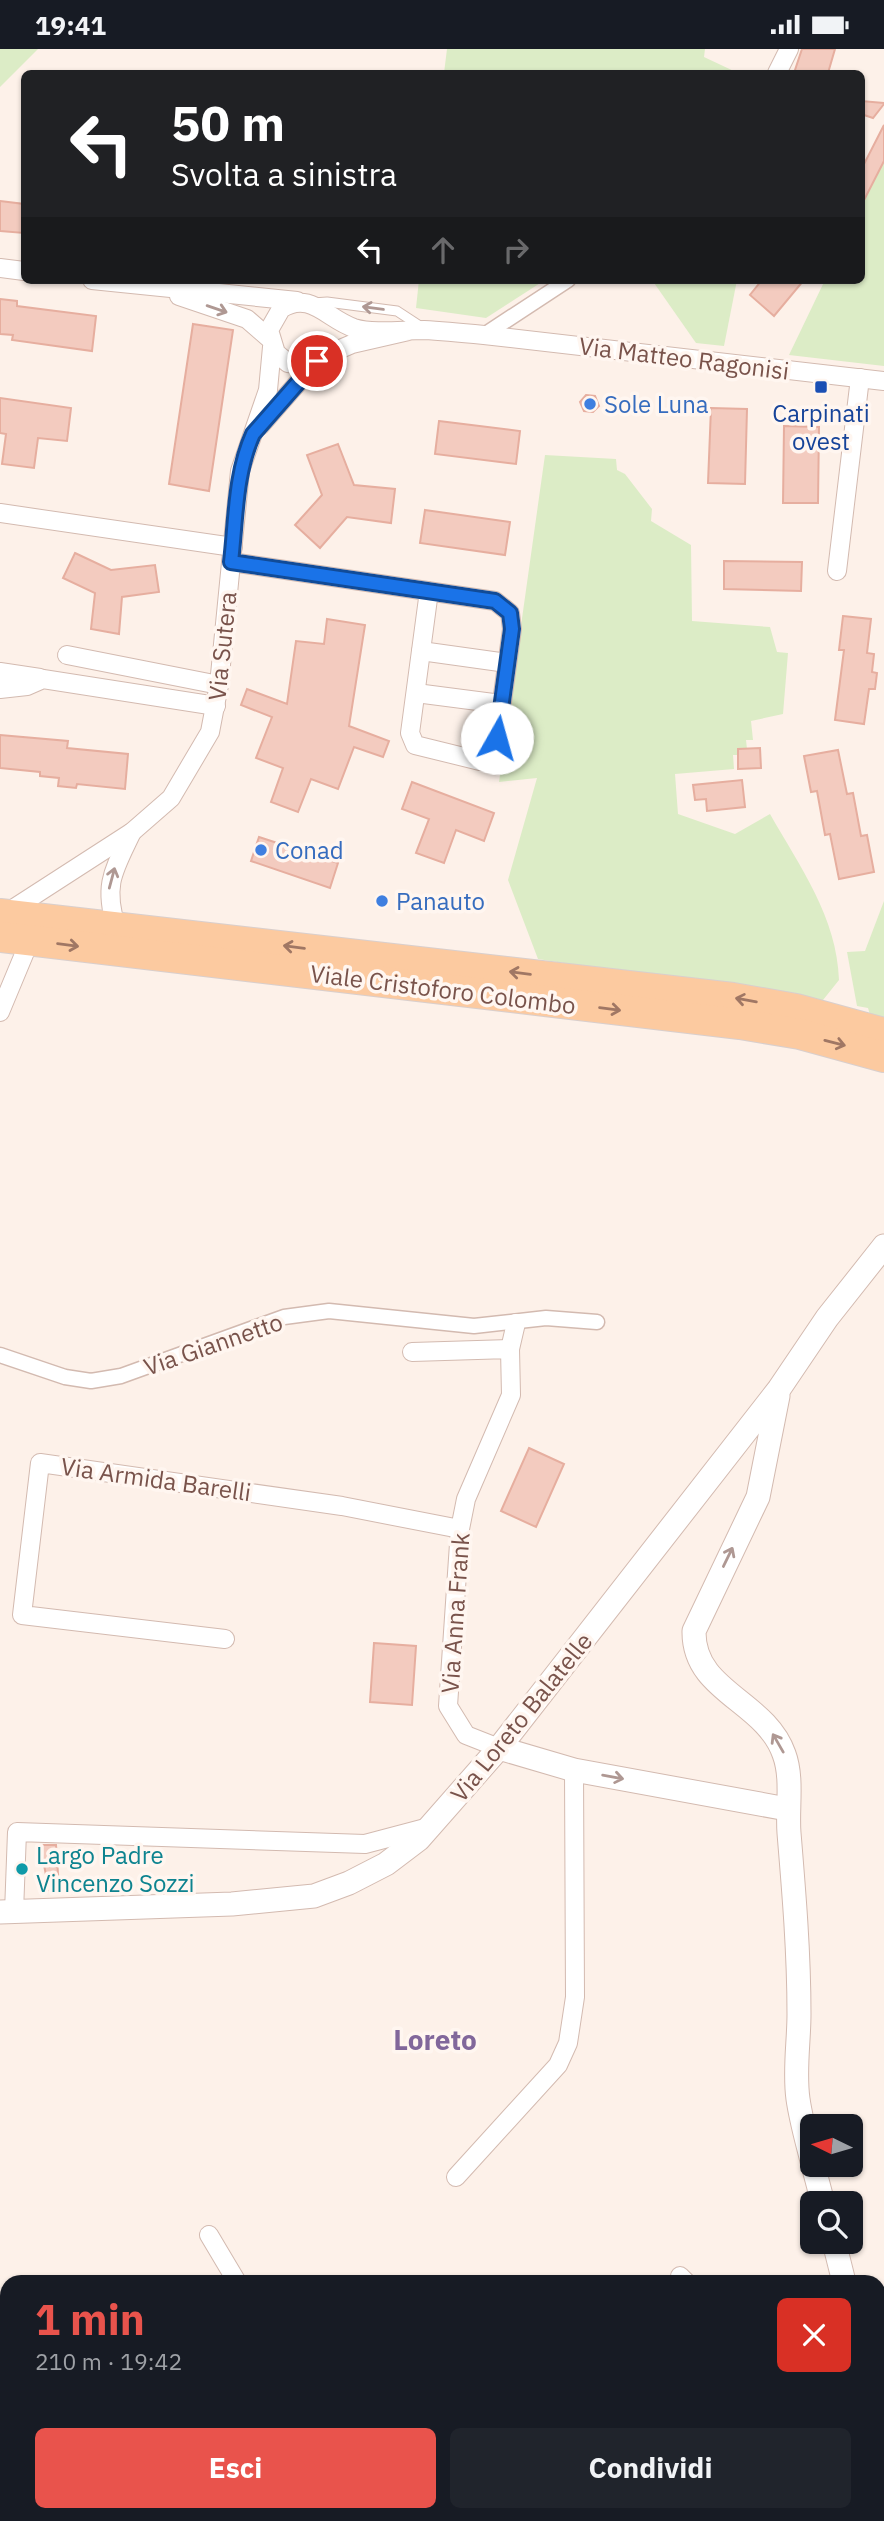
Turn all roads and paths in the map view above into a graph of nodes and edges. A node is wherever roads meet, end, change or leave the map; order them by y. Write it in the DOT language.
graph roads {
  1 [pos="789,49"];
  2 [pos="778,70"];
  3 [pos="0,268"];
  4 [pos="21,271"];
  5 [pos="122,284"];
  6 [pos="562,284"];
  7 [pos="159,289"];
  8 [pos="315,306"];
  9 [pos="420,330"];
  10 [pos="484,335"];
  11 [pos="271,342"];
  12 [pos="320,359"];
  13 [pos="860,378"];
  14 [pos="884,381"];
  15 [pos="253,434"];
  16 [pos="0,513"];
  17 [pos="232,554"];
  18 [pos="837,571"];
  19 [pos="429,591"];
  20 [pos="421,651"];
  21 [pos="67,655"];
  22 [pos="507,663"];
  23 [pos="0,672"];
  24 [pos="43,678"];
  25 [pos="219,685"];
  26 [pos="0,689"];
  27 [pos="416,693"];
  28 [pos="501,704"];
  29 [pos="216,706"];
  30 [pos="132,832"];
  31 [pos="1,922"];
  32 [pos="116,926"];
  33 [pos="30,940"];
  34 [pos="0,1012"];
  35 [pos="884,1033"];
  36 [pos="884,1057"];
  37 [pos="884,1246"];
  38 [pos="597,1322"];
  39 [pos="516,1323"];
  40 [pos="510,1349"];
  41 [pos="412,1352"];
  42 [pos="0,1355"];
  43 [pos="779,1389"];
  44 [pos="460,1529"];
  45 [pos="225,1639"];
  46 [pos="499,1748"];
  47 [pos="574,1770"];
  48 [pos="787,1809"];
  49 [pos="433,1826"];
  50 [pos="7,1912"];
  51 [pos="801,2114"];
  52 [pos="456,2177"];
  53 [pos="209,2235"];
  54 [pos="837,2254"];
  55 [pos="233,2275"];
  56 [pos="842,2275"];
  1 -- 2 [label="street"];
  3 -- 4 [label="street"];
  5 -- 7 [label="street"];
  6 -- 10 [label="street"];
  7 -- 8 [label="street"];
  7 -- 11 [label="street, one-way"];
  9 -- 8 [label="street, one-way"];
  8 -- 11 [label="street"];
  8 -- 12 [label="street"];
  9 -- 10 [label="street"];
  9 -- 12 [label="street"];
  10 -- 13 [label="street, Via Matteo Ragonisi"];
  11 -- 12 [label="street"];
  11 -- 15 [label="street, Via Sutera"];
  12 -- 15 [label="street"];
  13 -- 14 [label="street, Via Matteo Ragonisi"];
  13 -- 18 [label="street"];
  15 -- 17 [label="street, Via Sutera"];
  16 -- 17 [label="street"];
  17 -- 19 [label="street"];
  17 -- 25 [label="street, Via Sutera"];
  19 -- 20 [label="street"];
  19 -- 22 [label="street"];
  20 -- 22 [label="street"];
  20 -- 27 [label="street"];
  21 -- 25 [label="street"];
  22 -- 28 [label="street"];
  23 -- 24 [label="street"];
  24 -- 26 [label="street"];
  24 -- 29 [label="street"];
  25 -- 29 [label="street, Via Sutera"];
  27 -- 28 [label="street"];
  27 -- 28 [label="street"];
  29 -- 30 [label="street, Via Sutera"];
  30 -- 31 [label="street"];
  32 -- 30 [label="street, one-way"];
  31 -- 32 [label="main road, Viale Cristoforo Colombo"];
  31 -- 33 [label="main road, Viale Cristoforo Colombo"];
  35 -- 32 [label="main road, Viale Cristoforo Colombo, one-way"];
  33 -- 34 [label="street"];
  33 -- 36 [label="main road, Viale Cristoforo Colombo, one-way"];
  37 -- 43 [label="street, Via Loreto Balatelle"];
  38 -- 39 [label="street, Via Giannetto"];
  39 -- 40 [label="street, Via Anna Frank"];
  39 -- 42 [label="street, Via Giannetto"];
  40 -- 41 [label="street"];
  40 -- 44 [label="street, Via Anna Frank"];
  43 -- 46 [label="street, Via Loreto Balatelle"];
  48 -- 43 [label="street, one-way"];
  44 -- 45 [label="street, Via Armida Barelli"];
  44 -- 46 [label="street, Via Anna Frank"];
  46 -- 47 [label="street, Via Anna Frank"];
  46 -- 49 [label="street, Via Loreto Balatelle"];
  47 -- 48 [label="street, Via Anna Frank, one-way"];
  47 -- 52 [label="street"];
  48 -- 51 [label="street"];
  49 -- 50 [label="street, Via Loreto Balatelle"];
  49 -- 50 [label="street"];
  53 -- 55 [label="street"];
  54 -- 56 [label="street"];
}
